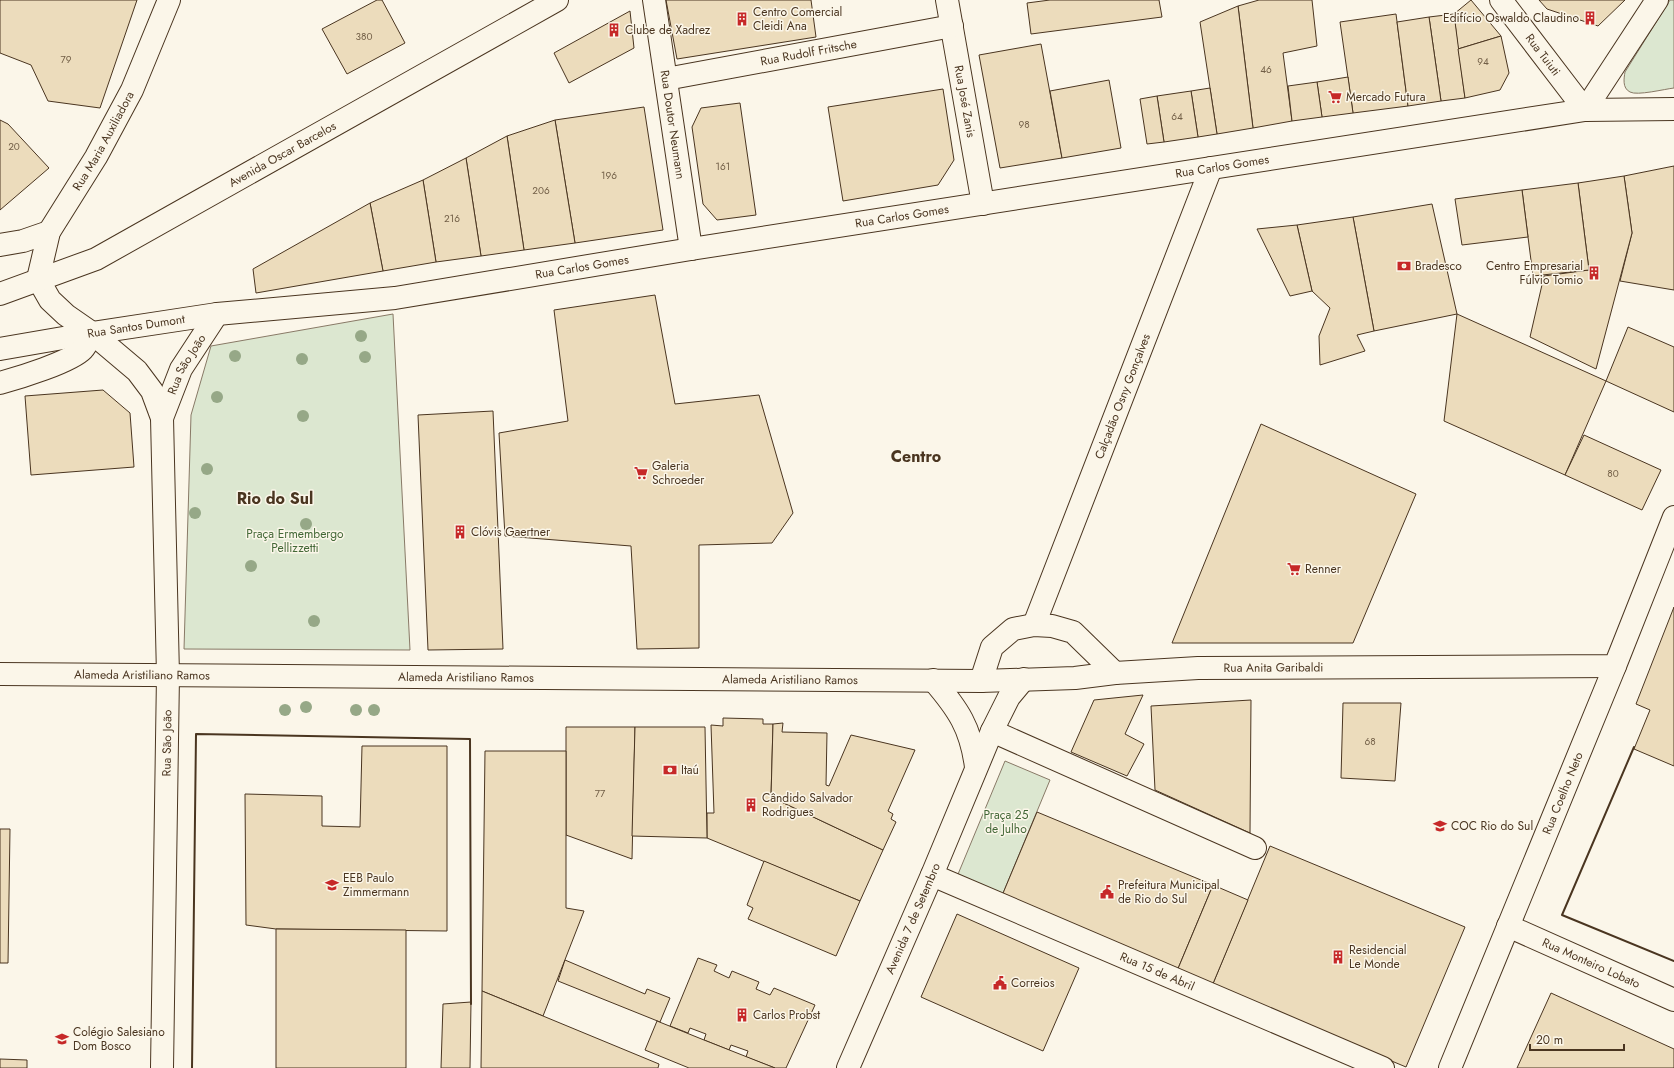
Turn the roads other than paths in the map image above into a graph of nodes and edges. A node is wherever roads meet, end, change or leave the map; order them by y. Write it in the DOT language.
graph roads {
  1 [pos="169,0"];
  2 [pos="557,0"];
  3 [pos="654,0"];
  4 [pos="947,0"];
  5 [pos="1501,0"];
  6 [pos="1657,0"];
  7 [pos="952,26"];
  8 [pos="666,79"];
  9 [pos="1674,109"];
  10 [pos="1585,110"];
  11 [pos="1211,168"];
  12 [pos="983,204"];
  13 [pos="49,232"];
  14 [pos="0,244"];
  15 [pos="691,249"];
  16 [pos="38,279"];
  17 [pos="0,294"];
  18 [pos="217,314"];
  19 [pos="92,333"];
  20 [pos="0,349"];
  21 [pos="0,384"];
  22 [pos="162,418"];
  23 [pos="1674,517"];
  24 [pos="1034,625"];
  25 [pos="1615,666"];
  26 [pos="1114,673"];
  27 [pos="0,674"];
  28 [pos="168,675"];
  29 [pos="1024,679"];
  30 [pos="933,680"];
  31 [pos="981,680"];
  32 [pos="992,731"];
  33 [pos="976,767"];
  34 [pos="1255,848"];
  35 [pos="932,875"];
  36 [pos="1508,926"];
  37 [pos="1674,1000"];
  38 [pos="162,1068"];
  39 [pos="848,1068"];
  40 [pos="1383,1068"];
  41 [pos="1450,1068"];
  1 -- 13 [label="street, Rua Maria Auxiliadora"];
  2 -- 16 [label="street, Avenida Oscar Barcelos"];
  3 -- 8 [label="street, Rua Doutor Neumann"];
  4 -- 7 [label="street, Rua José Zanis"];
  5 -- 10 [label="street, Rua Tuiuti"];
  6 -- 10 [label="street"];
  7 -- 8 [label="street, Rua Rudolf Fritsche"];
  7 -- 12 [label="street, Rua José Zanis"];
  8 -- 15 [label="street, Rua Doutor Neumann"];
  9 -- 10 [label="street, Rua Carlos Gomes"];
  10 -- 11 [label="street, Rua Carlos Gomes"];
  11 -- 12 [label="street, Rua Carlos Gomes"];
  11 -- 24 [label="street, Calçadão Osny Gonçalves"];
  12 -- 15 [label="street, Rua Carlos Gomes"];
  13 -- 14 [label="street"];
  13 -- 16 [label="street, Rua Maria Auxiliadora"];
  15 -- 18 [label="street, Rua Carlos Gomes"];
  16 -- 17 [label="street, Avenida Oscar Barcelos"];
  16 -- 19 [label="street, Rua São João"];
  18 -- 19 [label="street, Rua Santos Dumont"];
  18 -- 22 [label="street, Rua São João"];
  19 -- 20 [label="street"];
  19 -- 21 [label="street, Rua Santos Dumont"];
  19 -- 22 [label="street, Rua São João"];
  22 -- 28 [label="street, Rua São João"];
  23 -- 25 [label="street, Rua Coelho Neto"];
  24 -- 26 [label="street"];
  24 -- 31 [label="street"];
  25 -- 26 [label="street, Rua Anita Garibaldi"];
  25 -- 36 [label="street, Rua Coelho Neto"];
  26 -- 29 [label="street, Rua Anita Garibaldi"];
  27 -- 28 [label="street, Alameda Aristiliano Ramos"];
  28 -- 30 [label="street, Alameda Aristiliano Ramos"];
  28 -- 38 [label="street, Rua São João"];
  29 -- 31 [label="street, Rua Anita Garibaldi"];
  29 -- 32 [label="street, Avenida 7 de Setembro"];
  30 -- 31 [label="street, Rua Anita Garibaldi"];
  30 -- 33 [label="street"];
  32 -- 33 [label="street, Avenida 7 de Setembro"];
  32 -- 34 [label="street"];
  33 -- 35 [label="street, Avenida 7 de Setembro"];
  35 -- 39 [label="street, Avenida 7 de Setembro"];
  35 -- 40 [label="street, Rua 15 de Abril"];
  36 -- 37 [label="street, Rua Monteiro Lobato"];
  36 -- 41 [label="street, Rua Coelho Neto"];
}
